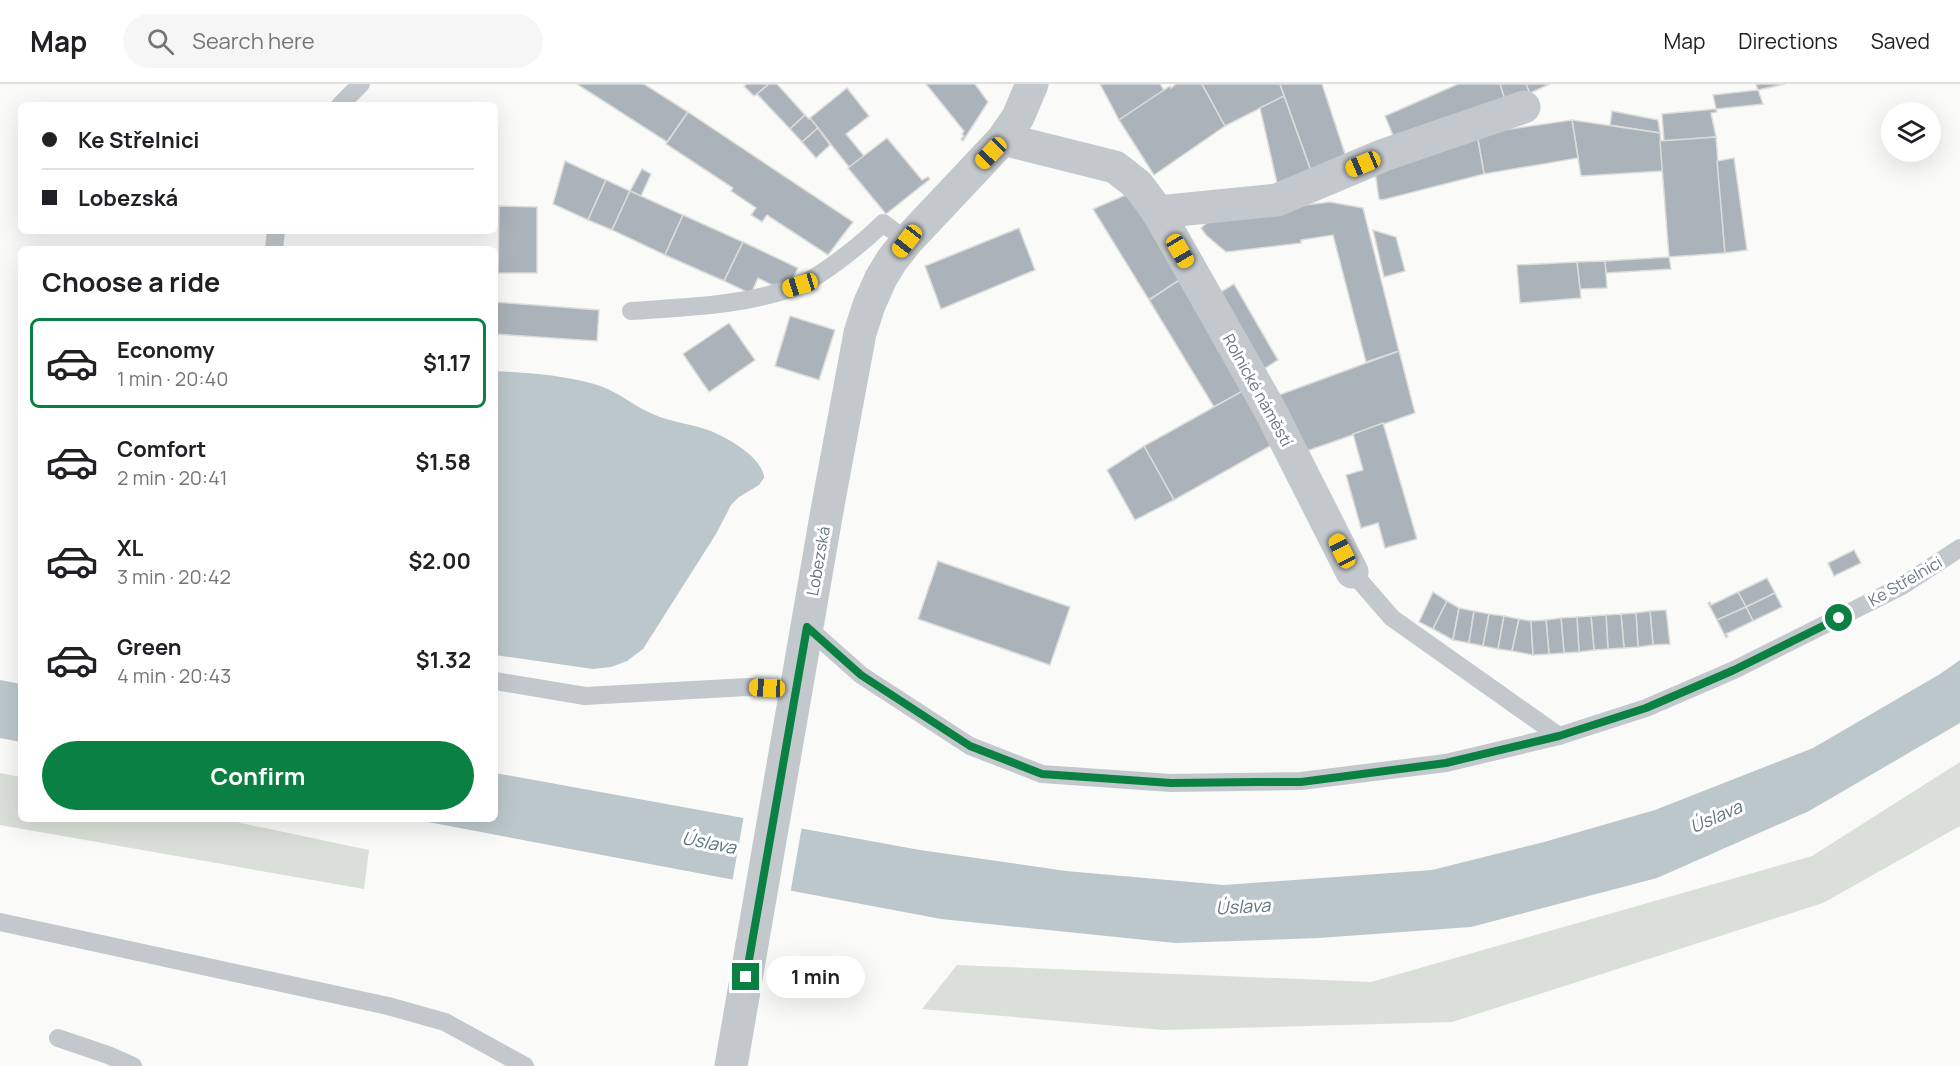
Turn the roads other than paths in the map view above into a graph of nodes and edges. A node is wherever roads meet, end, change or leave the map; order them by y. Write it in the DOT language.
graph roads {
  1 [pos="361,84"];
  2 [pos="1032,84"];
  3 [pos="343,102"];
  4 [pos="1524,107"];
  5 [pos="1003,140"];
  6 [pos="1158,212"];
  7 [pos="907,241"];
  8 [pos="631,311"];
  9 [pos="1960,548"];
  10 [pos="1352,572"];
  11 [pos="807,627"];
  12 [pos="498,682"];
  13 [pos="795,699"];
  14 [pos="1559,736"];
  15 [pos="0,922"];
  16 [pos="58,1038"];
  17 [pos="133,1066"];
  18 [pos="525,1066"];
  19 [pos="731,1066"];
  1 -- 3 [label="lane"];
  2 -- 5 [label="street"];
  4 -- 6 [label="street"];
  5 -- 6 [label="street, Rolnické náměstí"];
  5 -- 7 [label="street, Lobezská"];
  6 -- 10 [label="street, Rolnické náměstí"];
  7 -- 8 [label="lane"];
  7 -- 11 [label="street, Lobezská"];
  9 -- 14 [label="lane, Ke Střelnici"];
  10 -- 14 [label="lane"];
  11 -- 13 [label="street, Lobezská"];
  11 -- 14 [label="lane, Ke Střelnici"];
  12 -- 13 [label="lane"];
  13 -- 19 [label="street, Lobezská"];
  15 -- 18 [label="lane"];
  16 -- 17 [label="lane"];
}
